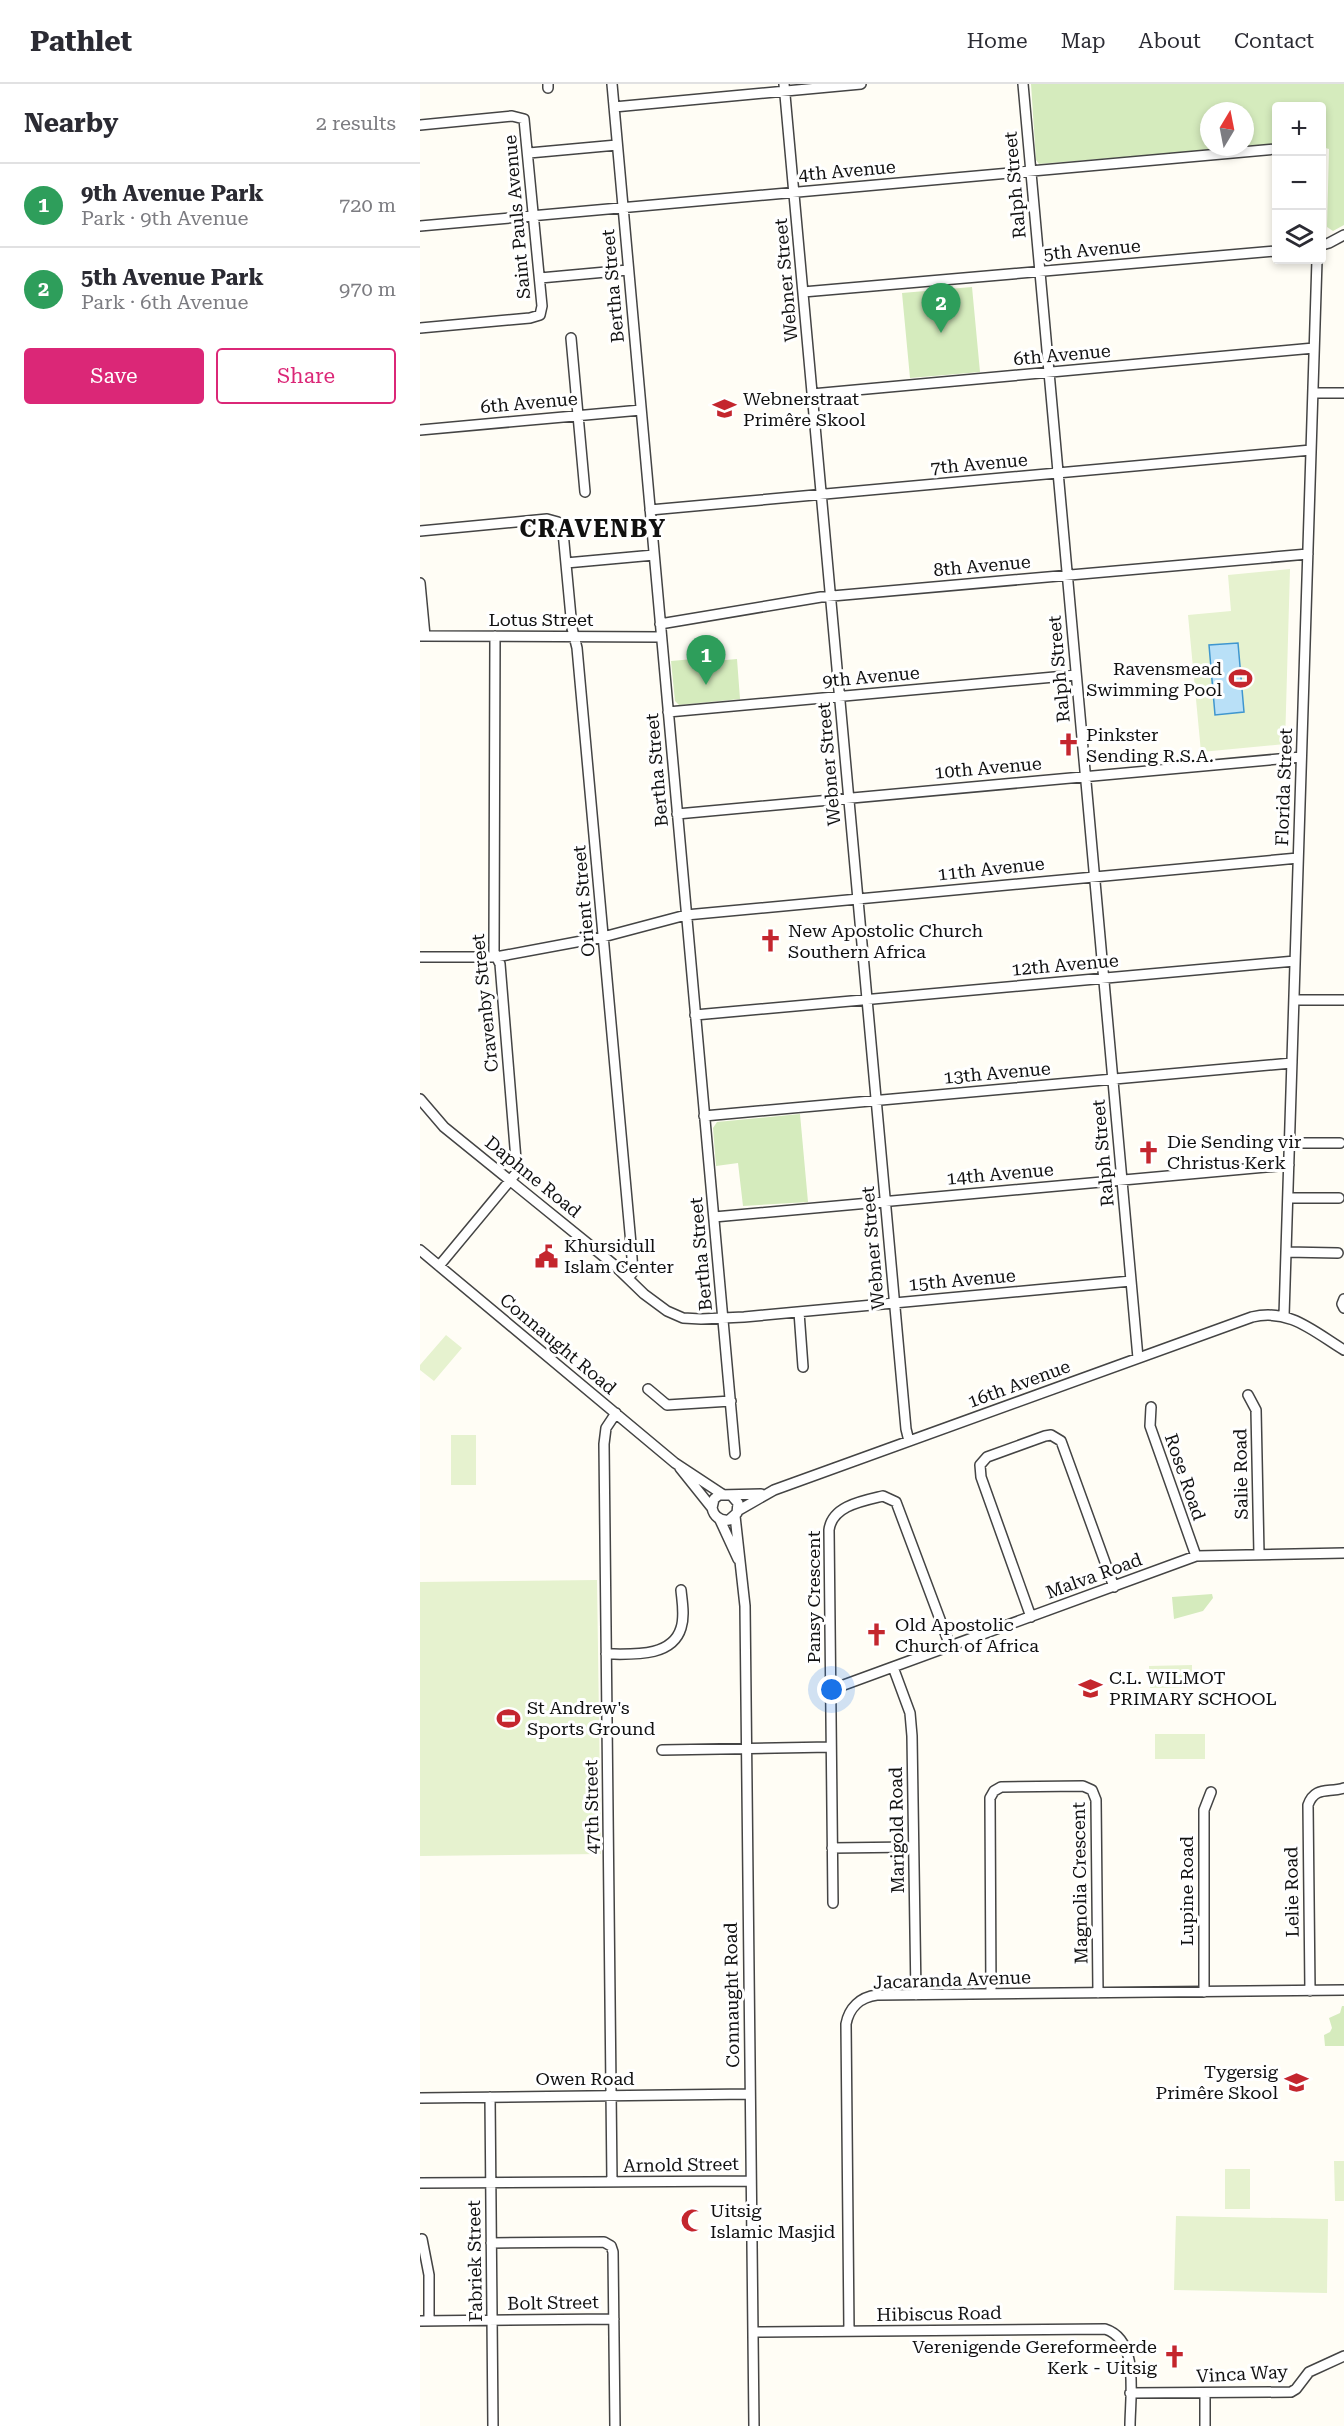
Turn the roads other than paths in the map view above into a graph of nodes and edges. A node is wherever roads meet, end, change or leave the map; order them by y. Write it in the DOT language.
graph roads {
  1 [pos="612,84"];
  2 [pos="861,84"];
  3 [pos="1023,84"];
  4 [pos="785,87"];
  5 [pos="614,106"];
  6 [pos="420,125"];
  7 [pos="617,145"];
  8 [pos="1272,149"];
  9 [pos="529,153"];
  10 [pos="1031,171"];
  11 [pos="794,192"];
  12 [pos="623,208"];
  13 [pos="534,216"];
  14 [pos="420,226"];
  15 [pos="1344,235"];
  16 [pos="1326,244"];
  17 [pos="1272,251"];
  18 [pos="1317,264"];
  19 [pos="628,270"];
  20 [pos="1040,272"];
  21 [pos="540,278"];
  22 [pos="803,292"];
  23 [pos="420,328"];
  24 [pos="571,338"];
  25 [pos="1314,348"];
  26 [pos="1049,373"];
  27 [pos="1313,393"];
  28 [pos="1344,393"];
  29 [pos="812,394"];
  30 [pos="641,410"];
  31 [pos="578,416"];
  32 [pos="420,430"];
  33 [pos="1311,450"];
  34 [pos="1058,473"];
  35 [pos="585,492"];
  36 [pos="821,495"];
  37 [pos="650,510"];
  38 [pos="420,531"];
  39 [pos="1308,554"];
  40 [pos="654,555"];
  41 [pos="566,563"];
  42 [pos="1067,575"];
  43 [pos="420,583"];
  44 [pos="831,596"];
  45 [pos="660,624"];
  46 [pos="422,636"];
  47 [pos="495,636"];
  48 [pos="574,636"];
  49 [pos="661,637"];
  50 [pos="1076,675"];
  51 [pos="840,697"];
  52 [pos="668,712"];
  53 [pos="1301,757"];
  54 [pos="1086,776"];
  55 [pos="849,797"];
  56 [pos="677,814"];
  57 [pos="1298,858"];
  58 [pos="1095,876"];
  59 [pos="858,899"];
  60 [pos="686,915"];
  61 [pos="603,937"];
  62 [pos="420,957"];
  63 [pos="496,957"];
  64 [pos="1295,961"];
  65 [pos="1104,978"];
  66 [pos="867,1000"];
  67 [pos="1294,1000"];
  68 [pos="1344,1000"];
  69 [pos="695,1015"];
  70 [pos="1292,1063"];
  71 [pos="1113,1080"];
  72 [pos="420,1099"];
  73 [pos="876,1100"];
  74 [pos="704,1116"];
  75 [pos="1289,1143"];
  76 [pos="1340,1143"];
  77 [pos="1289,1165"];
  78 [pos="511,1180"];
  79 [pos="1122,1180"];
  80 [pos="1288,1198"];
  81 [pos="1339,1198"];
  82 [pos="885,1201"];
  83 [pos="714,1217"];
  84 [pos="420,1250"];
  85 [pos="1286,1252"];
  86 [pos="1338,1252"];
  87 [pos="439,1266"];
  88 [pos="628,1278"];
  89 [pos="1131,1281"];
  90 [pos="1344,1299"];
  91 [pos="894,1303"];
  92 [pos="1344,1308"];
  93 [pos="799,1312"];
  94 [pos="1284,1316"];
  95 [pos="723,1318"];
  96 [pos="1344,1350"];
  97 [pos="1138,1358"];
  98 [pos="803,1367"];
  99 [pos="648,1389"];
  100 [pos="1248,1395"];
  101 [pos="731,1401"];
  102 [pos="1151,1407"];
  103 [pos="616,1413"];
  104 [pos="909,1441"];
  105 [pos="735,1454"];
  106 [pos="675,1463"];
  107 [pos="766,1493"];
  108 [pos="722,1494"];
  109 [pos="732,1496"];
  110 [pos="712,1509"];
  111 [pos="737,1513"];
  112 [pos="720,1520"];
  113 [pos="1344,1553"];
  114 [pos="1259,1554"];
  115 [pos="1196,1556"];
  116 [pos="741,1563"];
  117 [pos="1114,1587"];
  118 [pos="681,1590"];
  119 [pos="1031,1617"];
  120 [pos="950,1647"];
  121 [pos="606,1654"];
  122 [pos="893,1667"];
  123 [pos="831,1690"];
  124 [pos="831,1747"];
  125 [pos="747,1749"];
  126 [pos="662,1750"];
  127 [pos="1344,1788"];
  128 [pos="1211,1792"];
  129 [pos="913,1847"];
  130 [pos="832,1848"];
  131 [pos="833,1903"];
  132 [pos="1344,1990"];
  133 [pos="1310,1991"];
  134 [pos="1204,1992"];
  135 [pos="1098,1993"];
  136 [pos="991,1994"];
  137 [pos="916,1995"];
  138 [pos="750,2094"];
  139 [pos="611,2095"];
  140 [pos="420,2097"];
  141 [pos="490,2097"];
  142 [pos="751,2181"];
  143 [pos="491,2182"];
  144 [pos="612,2182"];
  145 [pos="420,2183"];
  146 [pos="422,2239"];
  147 [pos="492,2243"];
  148 [pos="614,2319"];
  149 [pos="424,2320"];
  150 [pos="492,2320"];
  151 [pos="849,2331"];
  152 [pos="753,2332"];
  153 [pos="1344,2355"];
  154 [pos="1130,2393"];
  155 [pos="1205,2393"];
  156 [pos="494,2426"];
  157 [pos="615,2426"];
  158 [pos="754,2426"];
  159 [pos="1130,2426"];
  160 [pos="1205,2426"];
  1 -- 5 [label="street, Bertha Street"];
  2 -- 4 [label="street"];
  3 -- 10 [label="street, Ralph Street"];
  4 -- 5 [label="street"];
  4 -- 11 [label="street, Webner Street"];
  5 -- 7 [label="street, Bertha Street"];
  6 -- 9 [label="street, Saint Pauls Avenue"];
  7 -- 9 [label="street"];
  7 -- 12 [label="street, Bertha Street"];
  8 -- 10 [label="street, 4th Avenue"];
  9 -- 13 [label="street, Saint Pauls Avenue"];
  10 -- 11 [label="street, 4th Avenue"];
  10 -- 20 [label="street, Ralph Street"];
  11 -- 12 [label="street, 4th Avenue"];
  11 -- 22 [label="street, Webner Street"];
  12 -- 13 [label="street, 4th Avenue"];
  12 -- 19 [label="street, Bertha Street"];
  13 -- 14 [label="street, 4th Avenue"];
  13 -- 21 [label="street, Saint Pauls Avenue"];
  15 -- 16 [label="street"];
  17 -- 20 [label="street, 5th Avenue"];
  18 -- 25 [label="street, Florida Street"];
  19 -- 21 [label="street"];
  19 -- 30 [label="street, Bertha Street"];
  20 -- 22 [label="street, 5th Avenue"];
  20 -- 26 [label="street, Ralph Street"];
  21 -- 23 [label="street, Saint Pauls Avenue"];
  22 -- 29 [label="street, Webner Street"];
  24 -- 31 [label="street"];
  25 -- 26 [label="street, 6th Avenue"];
  25 -- 27 [label="street, Florida Street"];
  26 -- 29 [label="street, 6th Avenue"];
  26 -- 34 [label="street, Ralph Street"];
  27 -- 28 [label="street"];
  27 -- 33 [label="street, Florida Street"];
  29 -- 36 [label="street, Webner Street"];
  30 -- 31 [label="street, 6th Avenue"];
  30 -- 37 [label="street, Bertha Street"];
  31 -- 32 [label="street, 6th Avenue"];
  31 -- 35 [label="street"];
  33 -- 34 [label="street, 7th Avenue"];
  33 -- 39 [label="street, Florida Street"];
  34 -- 36 [label="street, 7th Avenue"];
  34 -- 42 [label="street, Ralph Street"];
  36 -- 37 [label="street, 7th Avenue"];
  36 -- 44 [label="street, Webner Street"];
  37 -- 40 [label="street, Bertha Street"];
  38 -- 41 [label="street, Orient Street"];
  39 -- 42 [label="street, 8th Avenue"];
  39 -- 53 [label="street, Florida Street"];
  40 -- 41 [label="street"];
  40 -- 45 [label="street, Bertha Street"];
  41 -- 48 [label="street, Orient Street"];
  42 -- 44 [label="street, 8th Avenue"];
  42 -- 50 [label="street, Ralph Street"];
  43 -- 46 [label="street"];
  44 -- 45 [label="street, 8th Avenue"];
  44 -- 51 [label="street, Webner Street"];
  45 -- 49 [label="street, Bertha Street"];
  46 -- 47 [label="street, Lotus Street"];
  47 -- 48 [label="street, Lotus Street"];
  47 -- 63 [label="street, Cravenby Street"];
  48 -- 49 [label="street, Lotus Street"];
  48 -- 61 [label="street, Orient Street"];
  49 -- 52 [label="street, Bertha Street"];
  50 -- 51 [label="street, 9th Avenue"];
  50 -- 54 [label="street, Ralph Street"];
  51 -- 52 [label="street, 9th Avenue"];
  51 -- 55 [label="street, Webner Street"];
  52 -- 56 [label="street, Bertha Street"];
  53 -- 54 [label="street, 10th Avenue"];
  53 -- 57 [label="street, Florida Street"];
  54 -- 55 [label="street, 10th Avenue"];
  54 -- 58 [label="street, Ralph Street"];
  55 -- 56 [label="street, 10th Avenue"];
  55 -- 59 [label="street, Webner Street"];
  56 -- 60 [label="street, Bertha Street"];
  57 -- 58 [label="street, 11th Avenue"];
  57 -- 64 [label="street, Florida Street"];
  58 -- 59 [label="street, 11th Avenue"];
  58 -- 65 [label="street, Ralph Street"];
  59 -- 60 [label="street, 11th Avenue"];
  59 -- 66 [label="street, Webner Street"];
  60 -- 61 [label="street, 11th Avenue"];
  60 -- 69 [label="street, Bertha Street"];
  61 -- 63 [label="street, 11th Avenue"];
  61 -- 88 [label="street, Orient Street"];
  62 -- 63 [label="street, 11th Avenue"];
  63 -- 78 [label="street, Cravenby Street"];
  64 -- 65 [label="street, 12th Avenue"];
  64 -- 67 [label="street, Florida Street"];
  65 -- 66 [label="street, 12th Avenue"];
  65 -- 71 [label="street, Ralph Street"];
  66 -- 69 [label="street, 12th Avenue"];
  66 -- 73 [label="street, Webner Street"];
  67 -- 68 [label="street"];
  67 -- 70 [label="street, Florida Street"];
  69 -- 74 [label="street, Bertha Street"];
  70 -- 71 [label="street, 13th Avenue"];
  70 -- 75 [label="street, Florida Street"];
  71 -- 73 [label="street, 13th Avenue"];
  71 -- 79 [label="street, Ralph Street"];
  72 -- 78 [label="street, Daphne Road"];
  73 -- 74 [label="street, 13th Avenue"];
  73 -- 82 [label="street, Webner Street"];
  74 -- 83 [label="street, Bertha Street"];
  75 -- 76 [label="street"];
  75 -- 77 [label="street, Florida Street"];
  77 -- 79 [label="street, 14th Avenue"];
  77 -- 80 [label="street, Florida Street"];
  78 -- 87 [label="street, Cravenby Street"];
  78 -- 88 [label="street, Daphne Road"];
  79 -- 82 [label="street, 14th Avenue"];
  79 -- 89 [label="street, Ralph Street"];
  80 -- 81 [label="street"];
  80 -- 85 [label="street, Florida Street"];
  82 -- 83 [label="street, 14th Avenue"];
  82 -- 91 [label="street, Webner Street"];
  83 -- 95 [label="street, Bertha Street"];
  84 -- 87 [label="street, Connaught Road"];
  85 -- 86 [label="street"];
  85 -- 94 [label="street, Florida Street"];
  87 -- 103 [label="street, Connaught Road"];
  88 -- 95 [label="street, Daphne Road"];
  89 -- 91 [label="street, 15th Avenue"];
  89 -- 97 [label="street, Ralph Street"];
  90 -- 92 [label="street"];
  91 -- 93 [label="street, 15th Avenue"];
  91 -- 104 [label="street, Webner Street"];
  93 -- 95 [label="street, 15th Avenue"];
  93 -- 98 [label="street"];
  94 -- 96 [label="street"];
  94 -- 97 [label="street, 16th Avenue"];
  95 -- 101 [label="street, Bertha Street"];
  97 -- 104 [label="street, 16th Avenue"];
  99 -- 101 [label="street"];
  100 -- 114 [label="street, Salie Road"];
  101 -- 105 [label="street, Bertha Street"];
  102 -- 115 [label="street, Rose Road"];
  103 -- 106 [label="street, Connaught Road"];
  103 -- 121 [label="street, 47th Street"];
  104 -- 107 [label="street, 16th Avenue"];
  106 -- 108 [label="street, Connaught Road"];
  106 -- 110 [label="street, Connaught Road"];
  107 -- 109 [label="street, 16th Avenue"];
  107 -- 111 [label="street, 16th Avenue"];
  108 -- 109 [label="street"];
  108 -- 110 [label="street"];
  109 -- 111 [label="street"];
  110 -- 112 [label="street"];
  111 -- 112 [label="street"];
  111 -- 116 [label="street, Connaught Road"];
  112 -- 116 [label="street, Connaught Road"];
  113 -- 114 [label="street, Malva Road"];
  114 -- 115 [label="street, Malva Road"];
  115 -- 117 [label="street, Malva Road"];
  116 -- 125 [label="street, Connaught Road"];
  117 -- 119 [label="street, Malva Road"];
  117 -- 119 [label="street"];
  118 -- 121 [label="street"];
  119 -- 120 [label="street, Malva Road"];
  120 -- 122 [label="street, Malva Road"];
  120 -- 123 [label="street, Pansy Crescent"];
  121 -- 139 [label="street, 47th Street"];
  122 -- 123 [label="street, Malva Road"];
  122 -- 129 [label="street, Marigold Road"];
  123 -- 124 [label="street, Pansy Crescent"];
  124 -- 125 [label="street"];
  124 -- 130 [label="street, Pansy Crescent"];
  125 -- 126 [label="street"];
  125 -- 138 [label="street, Connaught Road"];
  127 -- 133 [label="street, Lelie Road"];
  128 -- 134 [label="street, Lupine Road"];
  129 -- 130 [label="street"];
  129 -- 137 [label="street, Marigold Road"];
  130 -- 131 [label="street, Pansy Crescent"];
  132 -- 133 [label="street, Jacaranda Avenue"];
  133 -- 134 [label="street, Jacaranda Avenue"];
  134 -- 135 [label="street, Jacaranda Avenue"];
  135 -- 136 [label="street, Jacaranda Avenue"];
  135 -- 136 [label="street, Magnolia Crescent"];
  136 -- 137 [label="street, Jacaranda Avenue"];
  137 -- 151 [label="street, Jacaranda Avenue"];
  138 -- 139 [label="street, Owen Road"];
  138 -- 142 [label="street, Connaught Road"];
  139 -- 141 [label="street, Owen Road"];
  139 -- 144 [label="street, Arnold Street"];
  140 -- 141 [label="street, Owen Road"];
  141 -- 143 [label="street, Fabriek Street"];
  142 -- 144 [label="street, Arnold Street"];
  142 -- 152 [label="street, Connaught Road"];
  143 -- 144 [label="street, Arnold Street"];
  143 -- 145 [label="street, Arnold Street"];
  143 -- 147 [label="street, Fabriek Street"];
  146 -- 149 [label="street"];
  147 -- 148 [label="street"];
  147 -- 150 [label="street, Fabriek Street"];
  148 -- 150 [label="street, Bolt Street"];
  148 -- 157 [label="street"];
  149 -- 150 [label="street, Bolt Street"];
  150 -- 156 [label="street, Fabriek Street"];
  151 -- 152 [label="street, Hibiscus Road"];
  151 -- 154 [label="street, Hibiscus Road"];
  152 -- 158 [label="street, Connaught Road"];
  153 -- 155 [label="street, Vinca Way"];
  154 -- 155 [label="street, Vinca Way"];
  154 -- 159 [label="street"];
  155 -- 160 [label="street"];
}
